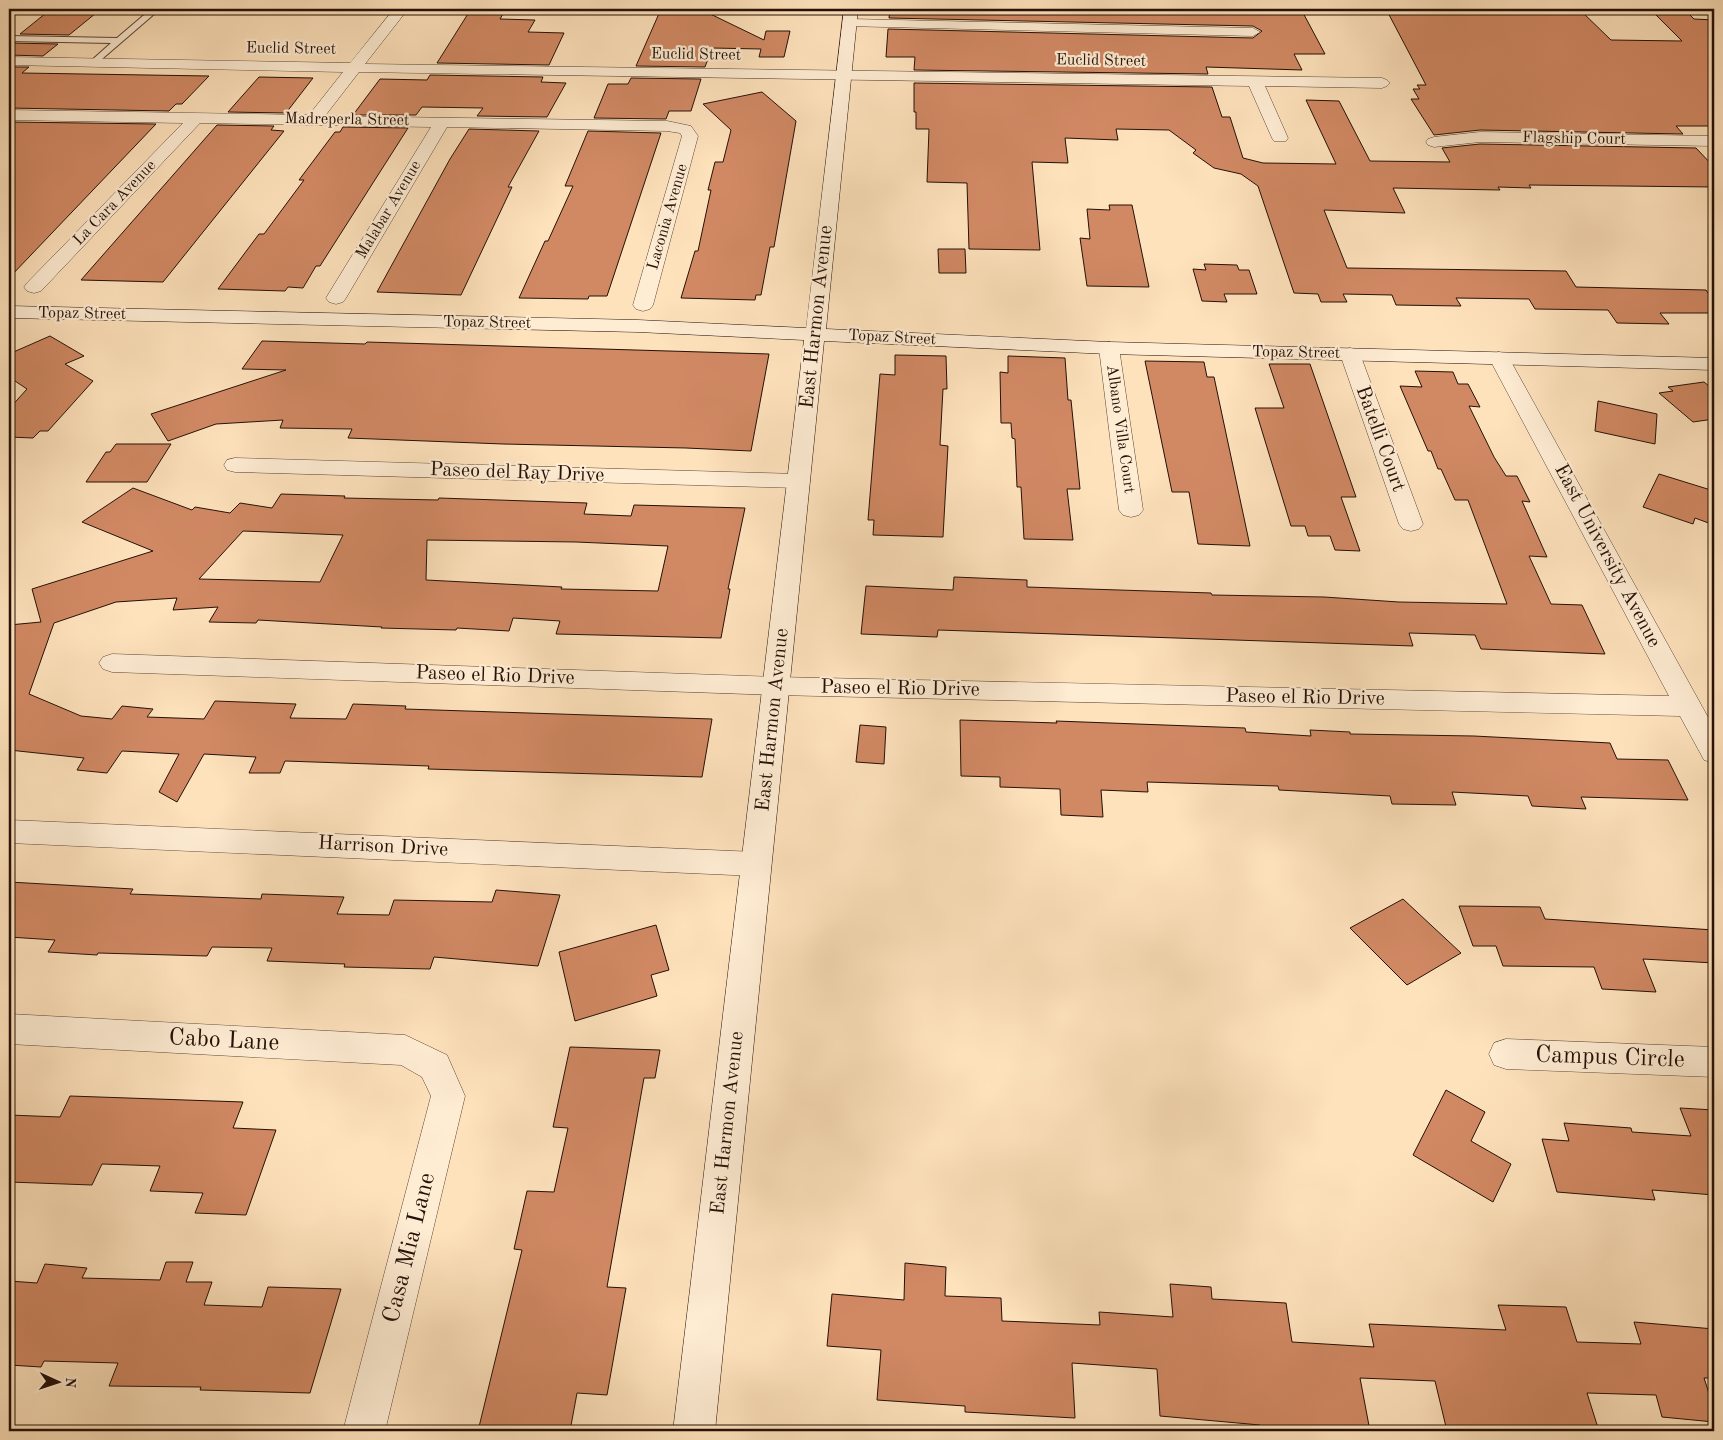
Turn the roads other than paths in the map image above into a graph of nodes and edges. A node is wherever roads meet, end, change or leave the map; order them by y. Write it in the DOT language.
graph roads {
  1 [pos="156,9"];
  2 [pos="401,9"];
  3 [pos="850,16"];
  4 [pos="1253,32"];
  5 [pos="9,39"];
  6 [pos="119,41"];
  7 [pos="9,60"];
  8 [pos="95,62"];
  9 [pos="355,68"];
  10 [pos="844,74"];
  11 [pos="1255,81"];
  12 [pos="1382,83"];
  13 [pos="9,115"];
  14 [pos="196,118"];
  15 [pos="314,119"];
  16 [pos="442,122"];
  17 [pos="685,130"];
  18 [pos="1280,138"];
  19 [pos="1434,142"];
  20 [pos="1714,142"];
  21 [pos="34,287"];
  22 [pos="336,298"];
  23 [pos="643,305"];
  24 [pos="9,312"];
  25 [pos="815,334"];
  26 [pos="1108,348"];
  27 [pos="1350,354"];
  28 [pos="1500,358"];
  29 [pos="1714,364"];
  30 [pos="235,465"];
  31 [pos="799,481"];
  32 [pos="1131,510"];
  33 [pos="1411,524"];
  34 [pos="112,662"];
  35 [pos="776,686"];
  36 [pos="1688,706"];
  37 [pos="1714,753"];
  38 [pos="9,831"];
  39 [pos="756,864"];
  40 [pos="9,1030"];
  41 [pos="1506,1054"];
  42 [pos="1714,1062"];
  43 [pos="435,1066"];
  44 [pos="364,1431"];
  45 [pos="694,1431"];
  1 -- 6 [label="lane"];
  2 -- 9 [label="street"];
  3 -- 4 [label="street"];
  3 -- 10 [label="street, East Harmon Avenue"];
  5 -- 6 [label="lane"];
  6 -- 8 [label="lane"];
  7 -- 8 [label="street, Euclid Street"];
  8 -- 9 [label="street, Euclid Street"];
  9 -- 10 [label="street, Euclid Street"];
  9 -- 15 [label="street"];
  10 -- 11 [label="street, Euclid Street"];
  10 -- 25 [label="street, East Harmon Avenue"];
  11 -- 12 [label="street, Euclid Street"];
  11 -- 18 [label="street"];
  13 -- 14 [label="street, Madreperla Street"];
  14 -- 15 [label="street, Madreperla Street"];
  14 -- 21 [label="street, La Cara Avenue"];
  15 -- 16 [label="street, Madreperla Street"];
  16 -- 17 [label="street, Madreperla Street"];
  16 -- 22 [label="street, Malabar Avenue"];
  17 -- 23 [label="street, Laconia Avenue"];
  19 -- 20 [label="street, Flagship Court"];
  24 -- 25 [label="street, Topaz Street"];
  25 -- 26 [label="street, Topaz Street"];
  25 -- 31 [label="street, East Harmon Avenue"];
  26 -- 27 [label="street, Topaz Street"];
  26 -- 32 [label="street, Albano Villa Court"];
  27 -- 28 [label="street, Topaz Street"];
  27 -- 33 [label="street, Batelli Court"];
  28 -- 29 [label="street, Topaz Street"];
  28 -- 36 [label="street, East University Avenue"];
  30 -- 31 [label="street, Paseo del Ray Drive"];
  31 -- 35 [label="street, East Harmon Avenue"];
  34 -- 35 [label="street, Paseo el Rio Drive"];
  35 -- 36 [label="street, Paseo el Rio Drive"];
  35 -- 39 [label="street, East Harmon Avenue"];
  36 -- 37 [label="street, East University Avenue"];
  38 -- 39 [label="street, Harrison Drive"];
  39 -- 45 [label="street, East Harmon Avenue"];
  40 -- 43 [label="street, Cabo Lane"];
  41 -- 42 [label="street, Campus Circle"];
  43 -- 44 [label="street, Casa Mia Lane"];
}
